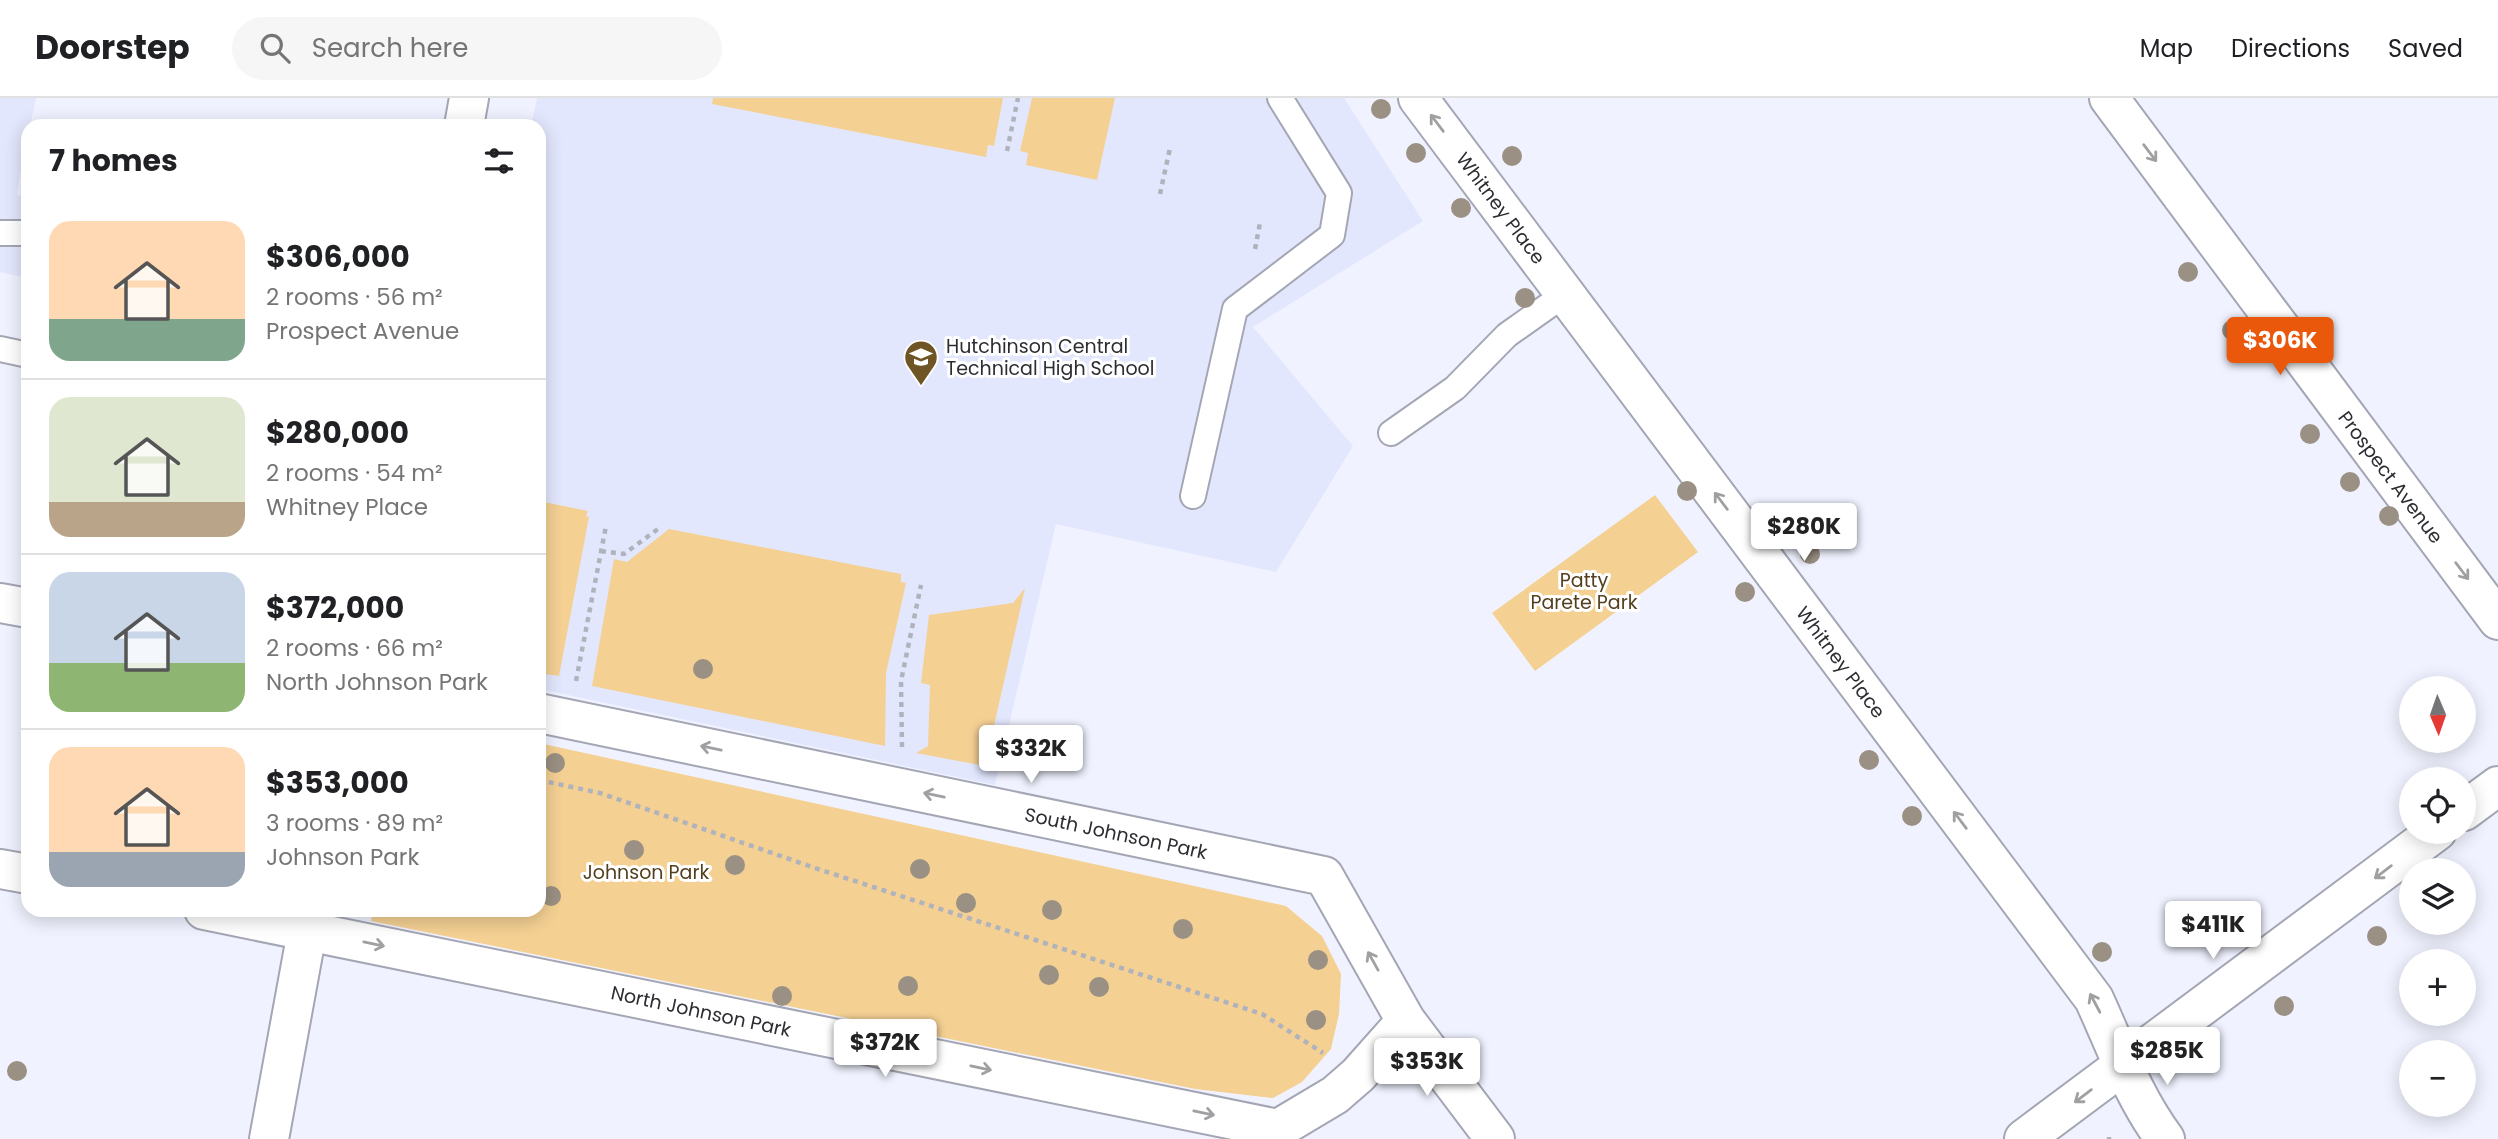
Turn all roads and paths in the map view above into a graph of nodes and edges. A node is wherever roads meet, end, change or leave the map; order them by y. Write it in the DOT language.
graph roads {
  1 [pos="469,98"];
  2 [pos="1018,98"];
  3 [pos="1280,98"];
  4 [pos="1418,98"];
  5 [pos="2109,98"];
  6 [pos="465,119"];
  7 [pos="1170,148"];
  8 [pos="1007,150"];
  9 [pos="1160,194"];
  10 [pos="1260,223"];
  11 [pos="0,233"];
  12 [pos="21,233"];
  13 [pos="1253,256"];
  14 [pos="1565,293"];
  15 [pos="0,349"];
  16 [pos="21,354"];
  17 [pos="1391,433"];
  18 [pos="1193,496"];
  19 [pos="606,526"];
  20 [pos="657,529"];
  21 [pos="601,551"];
  22 [pos="921,585"];
  23 [pos="0,603"];
  24 [pos="21,607"];
  25 [pos="2498,620"];
  26 [pos="573,692"];
  27 [pos="546,714"];
  28 [pos="902,749"];
  29 [pos="546,781"];
  30 [pos="2498,786"];
  31 [pos="2476,802"];
  32 [pos="2420,844"];
  33 [pos="0,869"];
  34 [pos="21,873"];
  35 [pos="278,917"];
  36 [pos="309,920"];
  37 [pos="1406,1021"];
  38 [pos="1324,1053"];
  39 [pos="2122,1066"];
  40 [pos="269,1139"];
  41 [pos="1495,1139"];
  42 [pos="2024,1139"];
  43 [pos="2165,1139"];
  1 -- 6 [label="street"];
  2 -- 8 [label="path"];
  3 -- 18 [label="lane"];
  14 -- 4 [label="street, Whitney Place, one-way"];
  5 -- 25 [label="street, Prospect Avenue, one-way"];
  7 -- 9 [label="path"];
  10 -- 13 [label="path"];
  11 -- 12 [label="lane"];
  14 -- 17 [label="lane"];
  39 -- 14 [label="street, Whitney Place, one-way"];
  15 -- 16 [label="lane"];
  19 -- 21 [label="path"];
  20 -- 21 [label="path"];
  21 -- 26 [label="path"];
  22 -- 28 [label="path"];
  23 -- 24 [label="street"];
  37 -- 27 [label="street, South Johnson Park, one-way"];
  29 -- 38 [label="path"];
  30 -- 31 [label="street"];
  32 -- 39 [label="street, one-way"];
  33 -- 34 [label="street"];
  35 -- 36 [label="street, North Johnson Park"];
  36 -- 37 [label="street, North Johnson Park, one-way"];
  36 -- 40 [label="street"];
  37 -- 41 [label="street"];
  39 -- 42 [label="street, one-way"];
  39 -- 43 [label="street, Whitney Place"];
}
